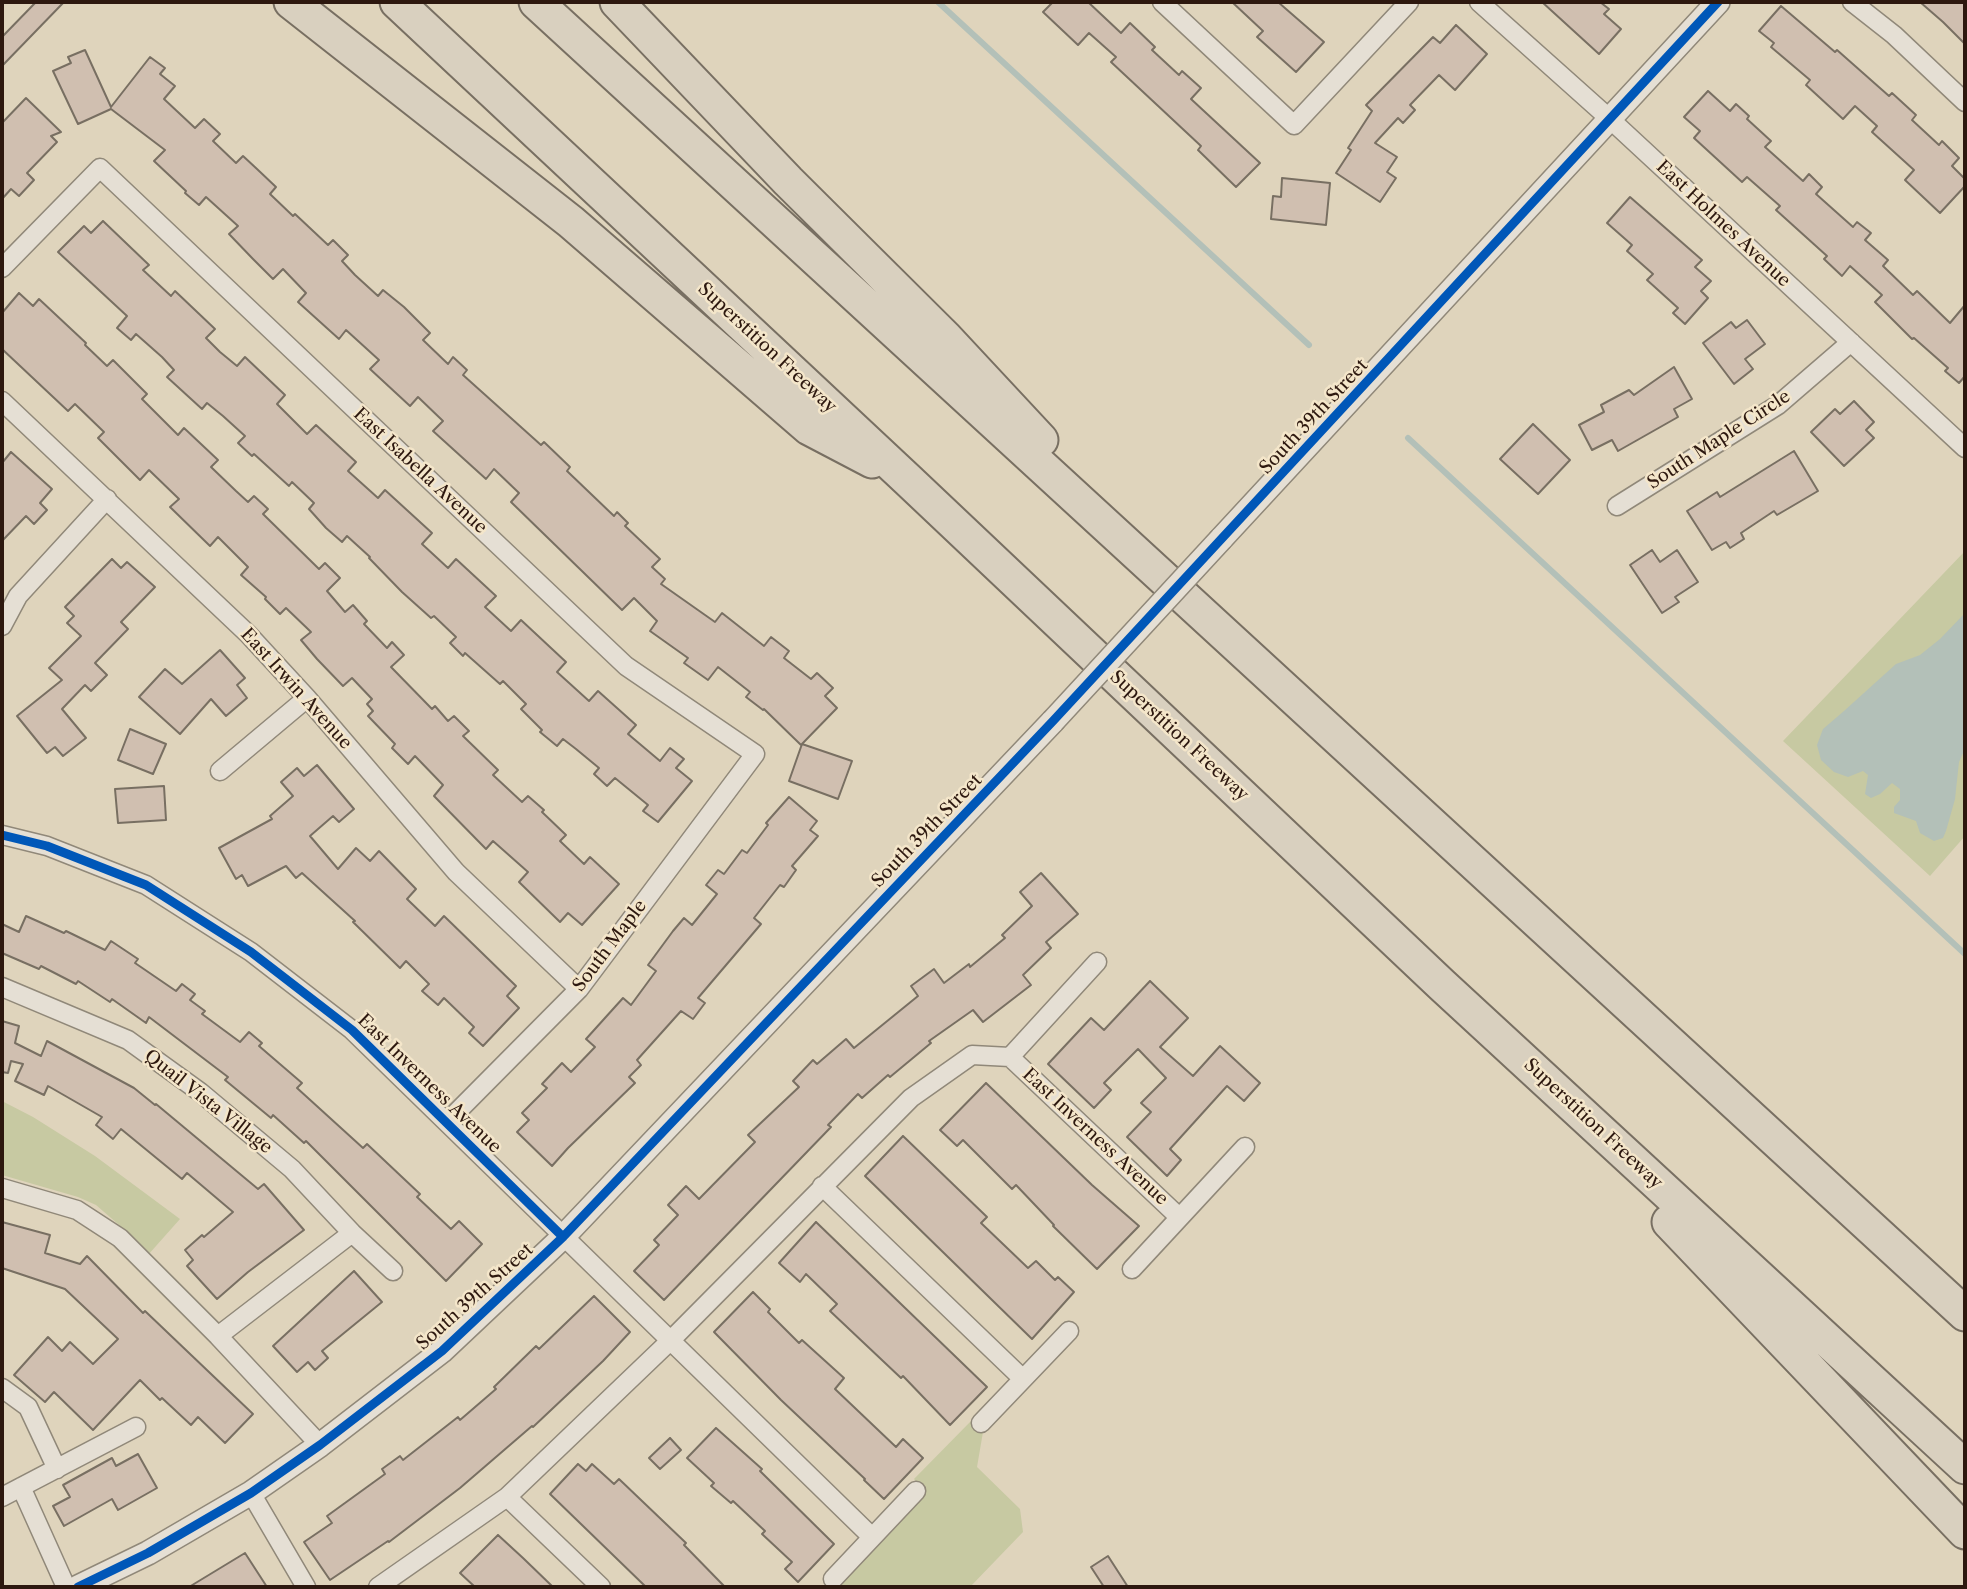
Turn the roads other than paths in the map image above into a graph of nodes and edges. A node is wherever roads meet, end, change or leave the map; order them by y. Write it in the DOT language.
graph roads {
  1 [pos="291,2"];
  2 [pos="397,2"];
  3 [pos="536,2"];
  4 [pos="617,2"];
  5 [pos="1162,2"];
  6 [pos="1409,2"];
  7 [pos="1479,2"];
  8 [pos="1718,2"];
  9 [pos="1852,2"];
  10 [pos="1965,102"];
  11 [pos="1611,120"];
  12 [pos="2,268"];
  13 [pos="1851,342"];
  14 [pos="2,401"];
  15 [pos="1965,448"];
  16 [pos="908,480"];
  17 [pos="107,499"];
  18 [pos="1617,506"];
  19 [pos="1209,621"];
  20 [pos="2,626"];
  21 [pos="307,698"];
  22 [pos="755,754"];
  23 [pos="220,771"];
  24 [pos="2,835"];
  25 [pos="1097,962"];
  26 [pos="2,986"];
  27 [pos="579,989"];
  28 [pos="1501,1043"];
  29 [pos="1010,1057"];
  30 [pos="447,1122"];
  31 [pos="1245,1147"];
  32 [pos="822,1186"];
  33 [pos="2,1188"];
  34 [pos="1179,1217"];
  35 [pos="352,1233"];
  36 [pos="563,1237"];
  37 [pos="1132,1269"];
  38 [pos="393,1271"];
  39 [pos="1965,1314"];
  40 [pos="1069,1331"];
  41 [pos="218,1336"];
  42 [pos="671,1340"];
  43 [pos="1023,1380"];
  44 [pos="2,1388"];
  45 [pos="981,1423"];
  46 [pos="136,1427"];
  47 [pos="320,1445"];
  48 [pos="1965,1467"];
  49 [pos="57,1469"];
  50 [pos="22,1487"];
  51 [pos="916,1491"];
  52 [pos="251,1493"];
  53 [pos="2,1497"];
  54 [pos="507,1497"];
  55 [pos="1965,1532"];
  56 [pos="872,1537"];
  57 [pos="833,1579"];
  58 [pos="66,1587"];
  59 [pos="78,1587"];
  60 [pos="306,1587"];
  61 [pos="378,1587"];
  62 [pos="601,1587"];
  1 -- 16 [label="highway"];
  2 -- 16 [label="highway, Superstition Freeway"];
  3 -- 19 [label="highway"];
  4 -- 19 [label="highway"];
  5 -- 6 [label="street"];
  7 -- 11 [label="street, East Holmes Avenue"];
  8 -- 11 [label="street, South 39th Street"];
  9 -- 10 [label="street"];
  11 -- 13 [label="street, East Holmes Avenue"];
  11 -- 36 [label="street, South 39th Street, bridge"];
  12 -- 22 [label="street, East Isabella Avenue"];
  13 -- 15 [label="street, East Holmes Avenue"];
  13 -- 18 [label="street, South Maple Circle"];
  14 -- 17 [label="street, East Irwin Avenue"];
  16 -- 28 [label="highway, Superstition Freeway"];
  17 -- 20 [label="street"];
  17 -- 21 [label="street, East Irwin Avenue"];
  19 -- 39 [label="highway"];
  21 -- 23 [label="street"];
  21 -- 27 [label="street, East Irwin Avenue"];
  22 -- 27 [label="street, South Maple"];
  24 -- 30 [label="street, East Inverness Avenue"];
  25 -- 29 [label="street, East Inverness Avenue"];
  26 -- 35 [label="street, Quail Vista Village"];
  27 -- 30 [label="street, South Maple"];
  28 -- 48 [label="highway, Superstition Freeway"];
  28 -- 55 [label="highway"];
  29 -- 32 [label="street, East Inverness Avenue"];
  29 -- 34 [label="street, East Inverness Avenue"];
  30 -- 36 [label="street, East Inverness Avenue"];
  31 -- 34 [label="street, East Inverness Avenue"];
  32 -- 42 [label="street, East Inverness Avenue"];
  32 -- 43 [label="street"];
  33 -- 41 [label="street"];
  34 -- 37 [label="street, East Inverness Avenue"];
  35 -- 38 [label="street, Quail Vista Village"];
  35 -- 41 [label="street"];
  36 -- 42 [label="street, East Inverness Avenue"];
  36 -- 47 [label="street, South 39th Street"];
  40 -- 43 [label="street"];
  41 -- 47 [label="street"];
  42 -- 54 [label="street, East Inverness Avenue"];
  42 -- 56 [label="street, East Inverness Avenue"];
  43 -- 45 [label="street"];
  44 -- 49 [label="street"];
  46 -- 49 [label="street"];
  47 -- 52 [label="street, South 39th Street"];
  49 -- 50 [label="street"];
  50 -- 53 [label="street"];
  50 -- 58 [label="street"];
  51 -- 56 [label="street"];
  52 -- 59 [label="street, South 39th Street"];
  52 -- 60 [label="street"];
  54 -- 61 [label="street, East Inverness Avenue"];
  54 -- 62 [label="street"];
  56 -- 57 [label="street"];
}
